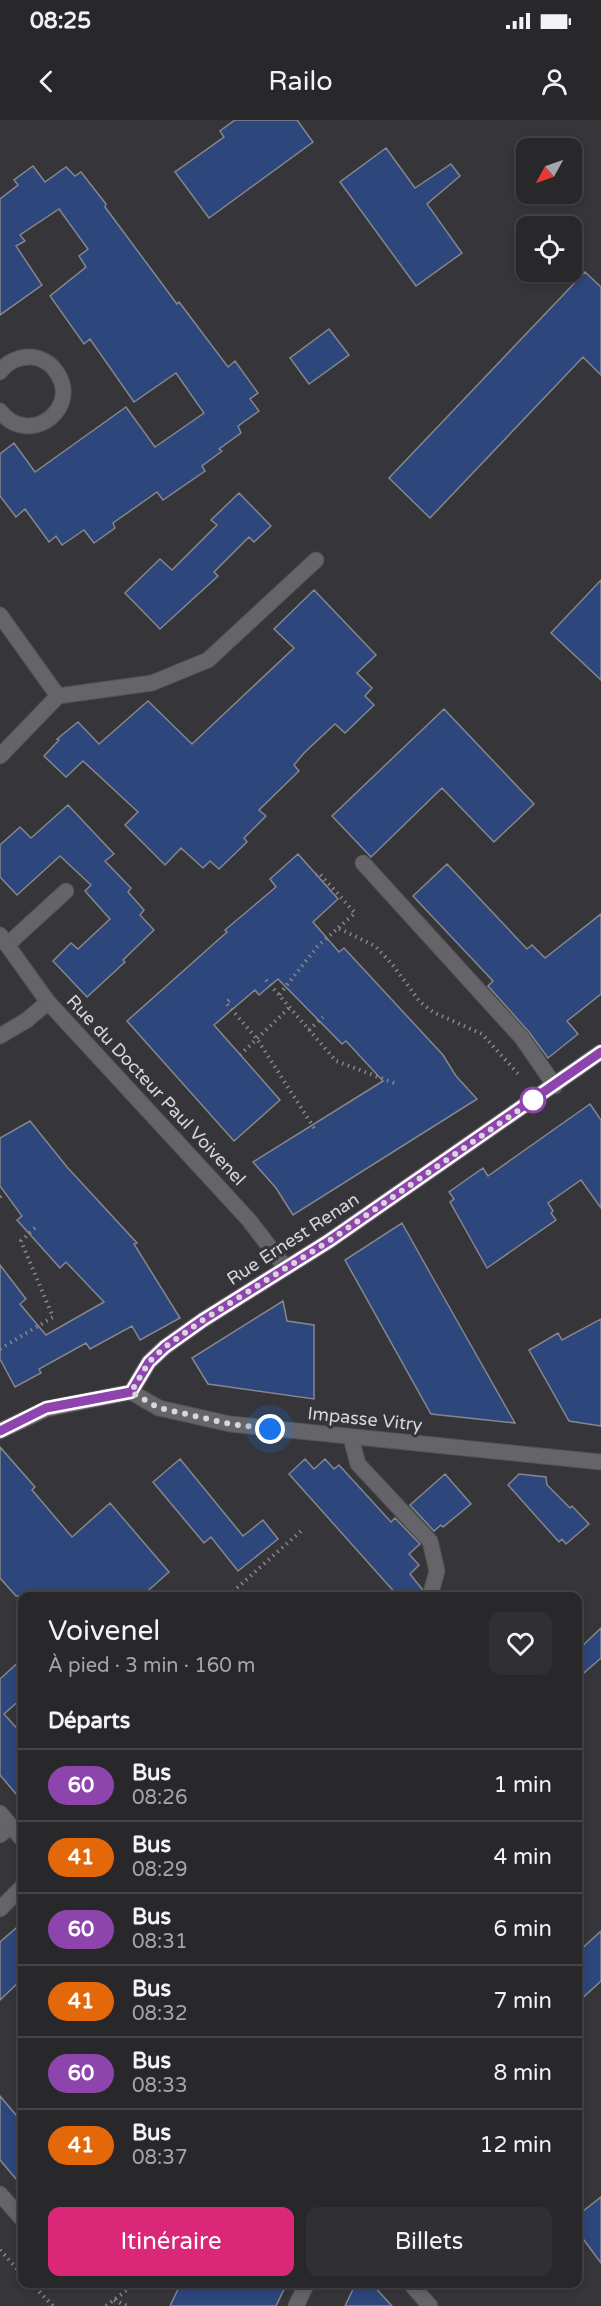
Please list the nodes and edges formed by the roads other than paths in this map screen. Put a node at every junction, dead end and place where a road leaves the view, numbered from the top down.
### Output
1 (0, 372) edge
2 (0, 411) edge
3 (316, 560) dead end
4 (0, 615) edge
5 (58, 696) junction
6 (0, 756) edge
7 (363, 863) dead end
8 (66, 891) dead end
9 (3, 940) edge
10 (48, 1002) junction
11 (0, 1036) edge
12 (601, 1052) edge
13 (555, 1086) junction
14 (286, 1268) junction
15 (131, 1392) junction
16 (0, 1431) edge
17 (351, 1438) junction
18 (601, 1462) edge
19 (431, 1592) edge
20 (0, 1813) edge
21 (6, 1831) edge
22 (18, 1891) edge
23 (0, 1910) edge
24 (0, 2194) edge
25 (18, 2214) edge
26 (305, 2288) edge
27 (414, 2288) edge
28 (296, 2306) edge
29 (430, 2306) edge

1 - 2 street
3 - 5 street
4 - 5 street
5 - 6 street
7 - 13 street
8 - 9 street
9 - 10 street, Rue du Docteur Paul Voivenel
10 - 11 street
10 - 14 street, Rue du Docteur Paul Voivenel
12 - 13 street, Rue Ernest Renan
13 - 14 street, Rue Ernest Renan
14 - 15 street, Rue Ernest Renan
15 - 16 street
15 - 17 street, Impasse Vitry
17 - 18 street, Impasse Vitry
17 - 19 street
20 - 21 street
22 - 23 street
24 - 25 street
26 - 28 street
27 - 29 street

